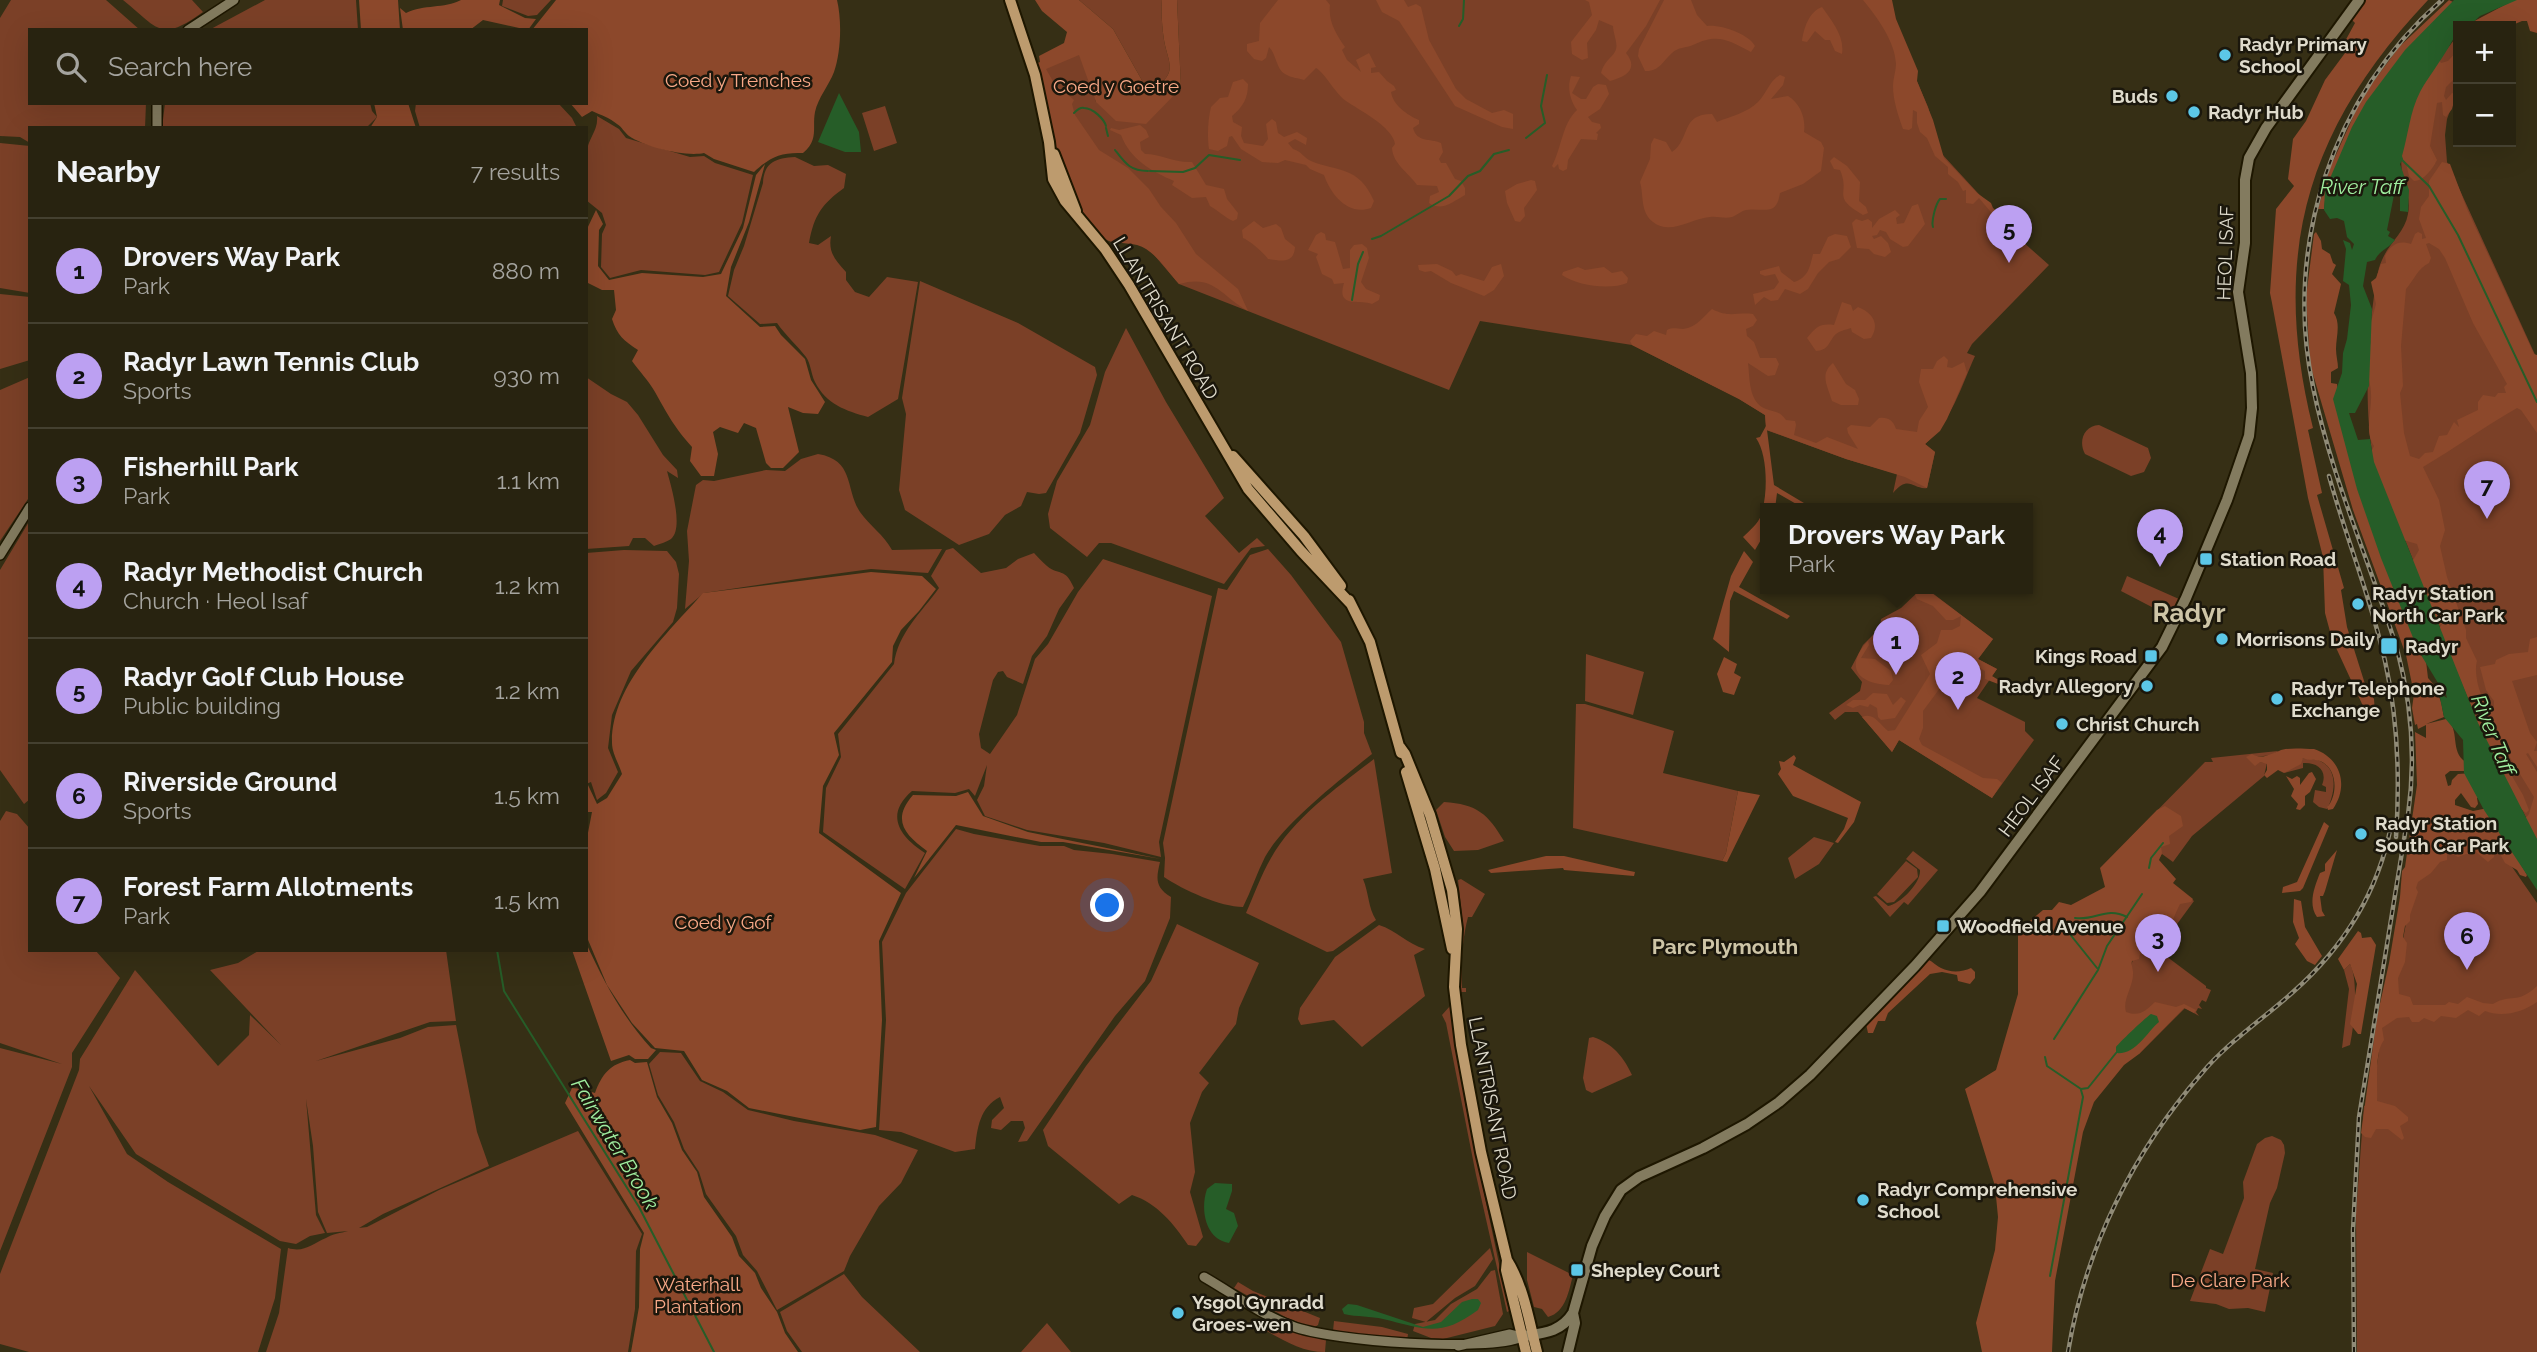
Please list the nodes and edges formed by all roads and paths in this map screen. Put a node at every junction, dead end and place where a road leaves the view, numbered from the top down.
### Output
1 (234, 0) edge
2 (1010, 0) edge
3 (2360, 0) edge
4 (191, 28) edge
5 (158, 105) edge
6 (157, 126) edge
7 (28, 510) edge
8 (0, 555) edge
9 (1204, 1276) dead end
10 (1573, 1313) junction
11 (1527, 1336) junction
12 (1525, 1352) edge
13 (1537, 1352) edge
14 (1568, 1352) edge

1 - 4 street
2 - 11 main road, LLANTRISANT ROAD
3 - 10 main road, HEOL ISAF
5 - 6 street
7 - 8 street
9 - 11 street
10 - 11 main road
10 - 14 main road, HEOL ISAF
11 - 12 main road, LLANTRISANT ROAD
11 - 13 main road, LLANTRISANT ROAD

